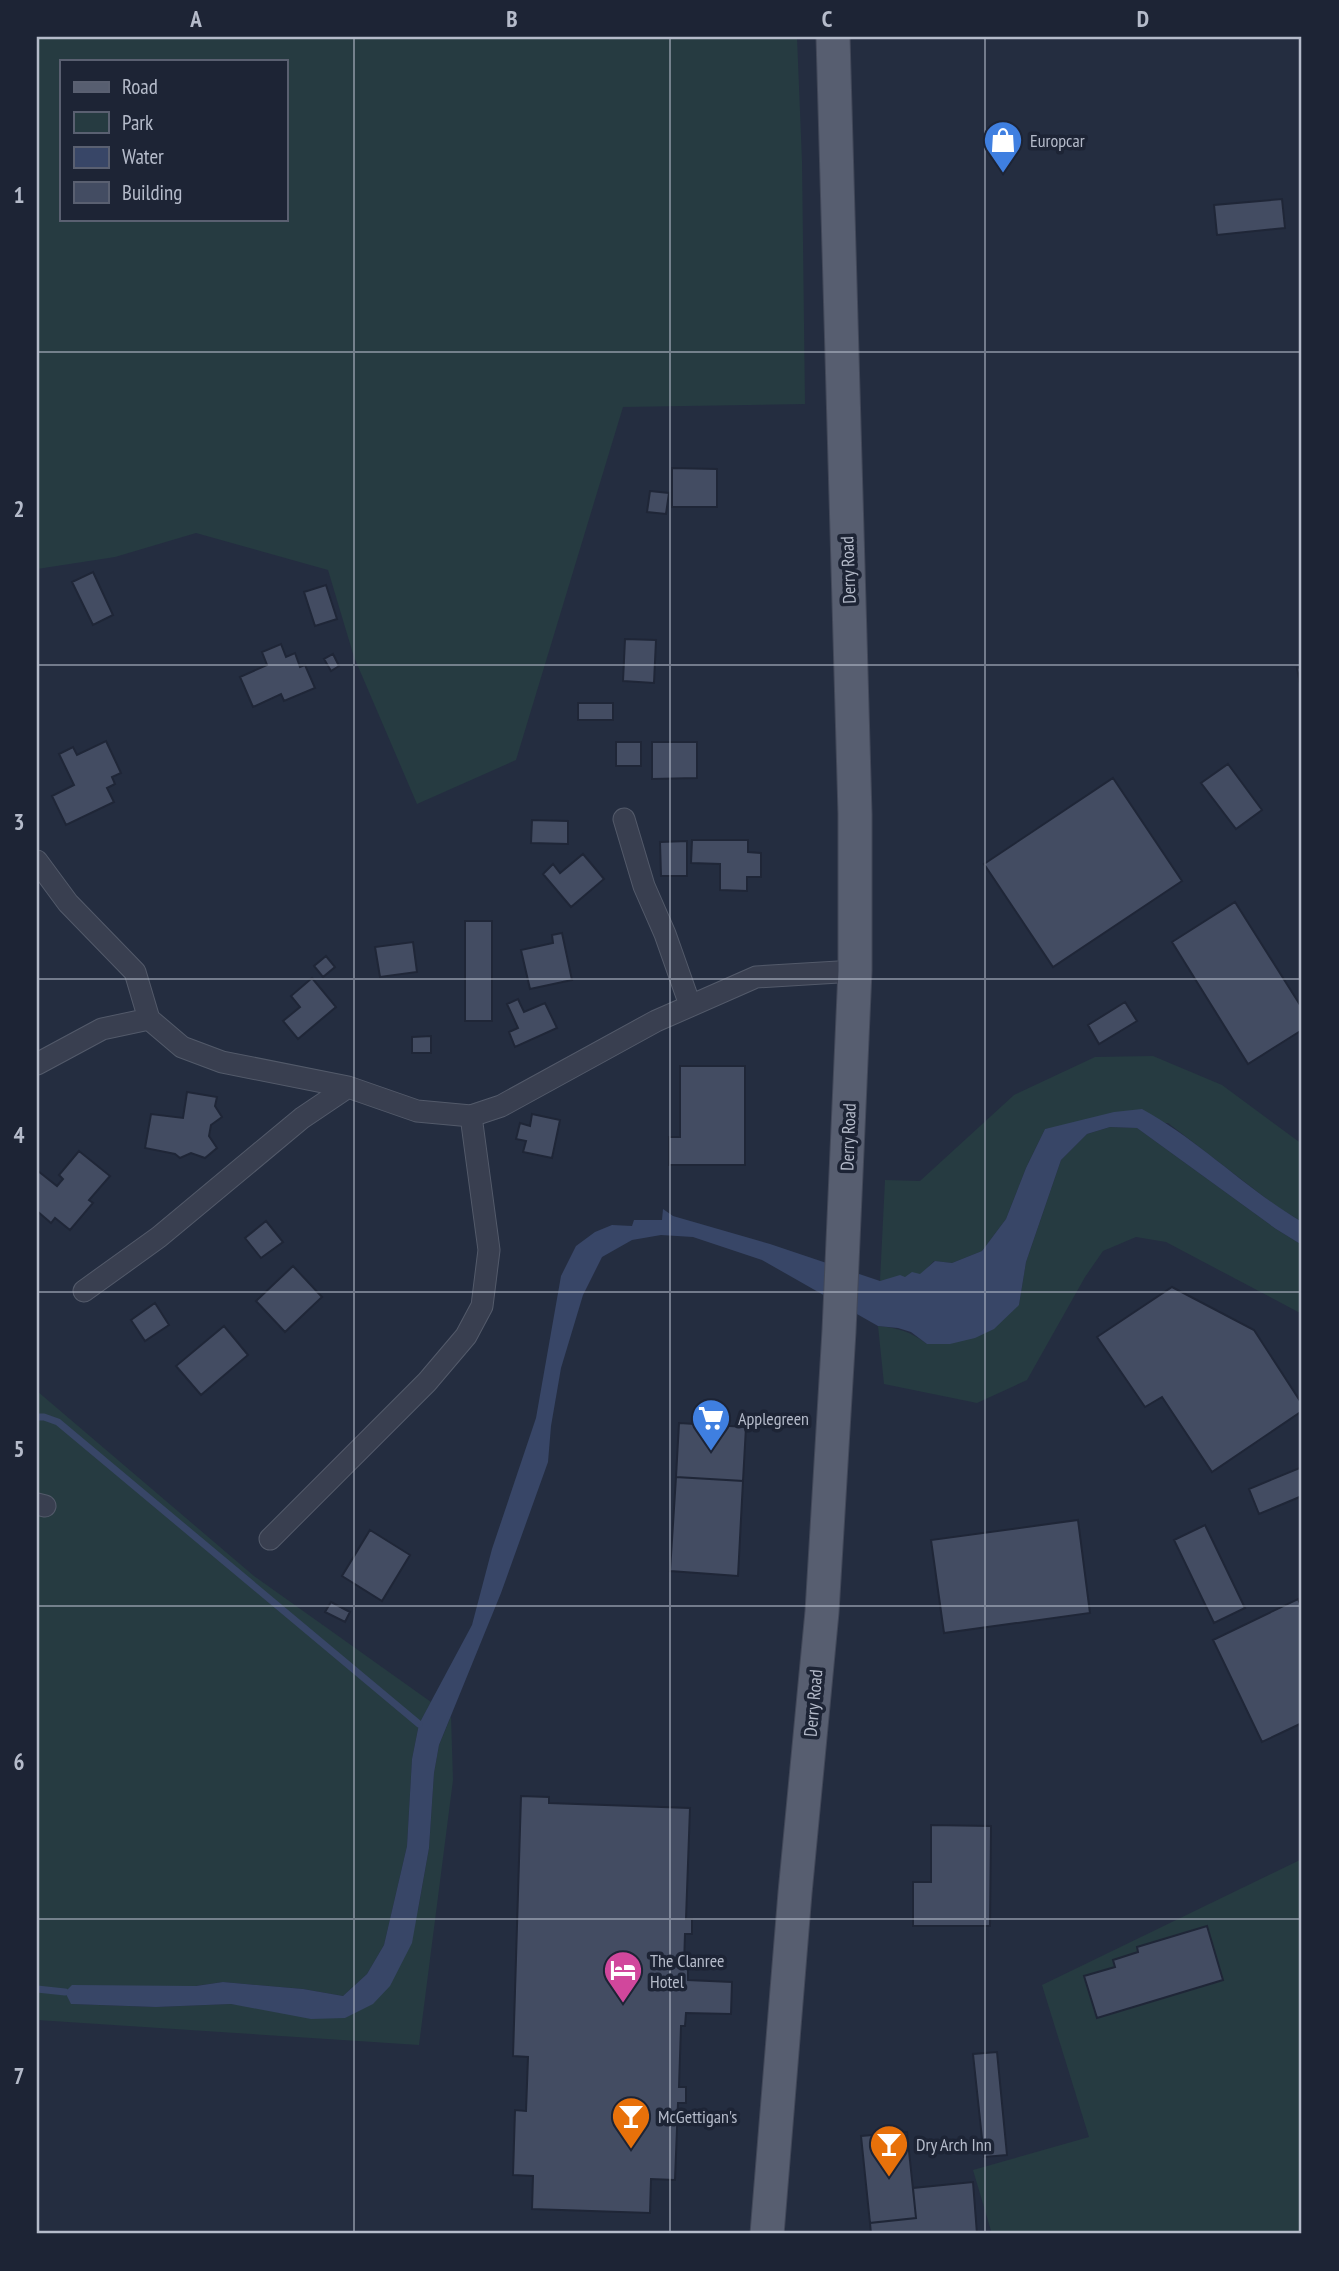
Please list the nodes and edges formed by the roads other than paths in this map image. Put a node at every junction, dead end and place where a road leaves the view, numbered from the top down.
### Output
1 (833, 37) edge
2 (624, 818) dead end
3 (37, 861) edge
4 (855, 971) junction
5 (690, 1005) junction
6 (149, 1019) junction
7 (37, 1064) edge
8 (348, 1087) junction
9 (471, 1116) junction
10 (85, 1291) dead end
11 (270, 1539) dead end
12 (767, 2234) edge

1 - 4 main road, Derry Road
2 - 5 street
3 - 6 street
4 - 5 street
4 - 12 main road, Derry Road
5 - 9 street
6 - 7 street
6 - 8 street
8 - 9 street
8 - 10 street
9 - 11 street

